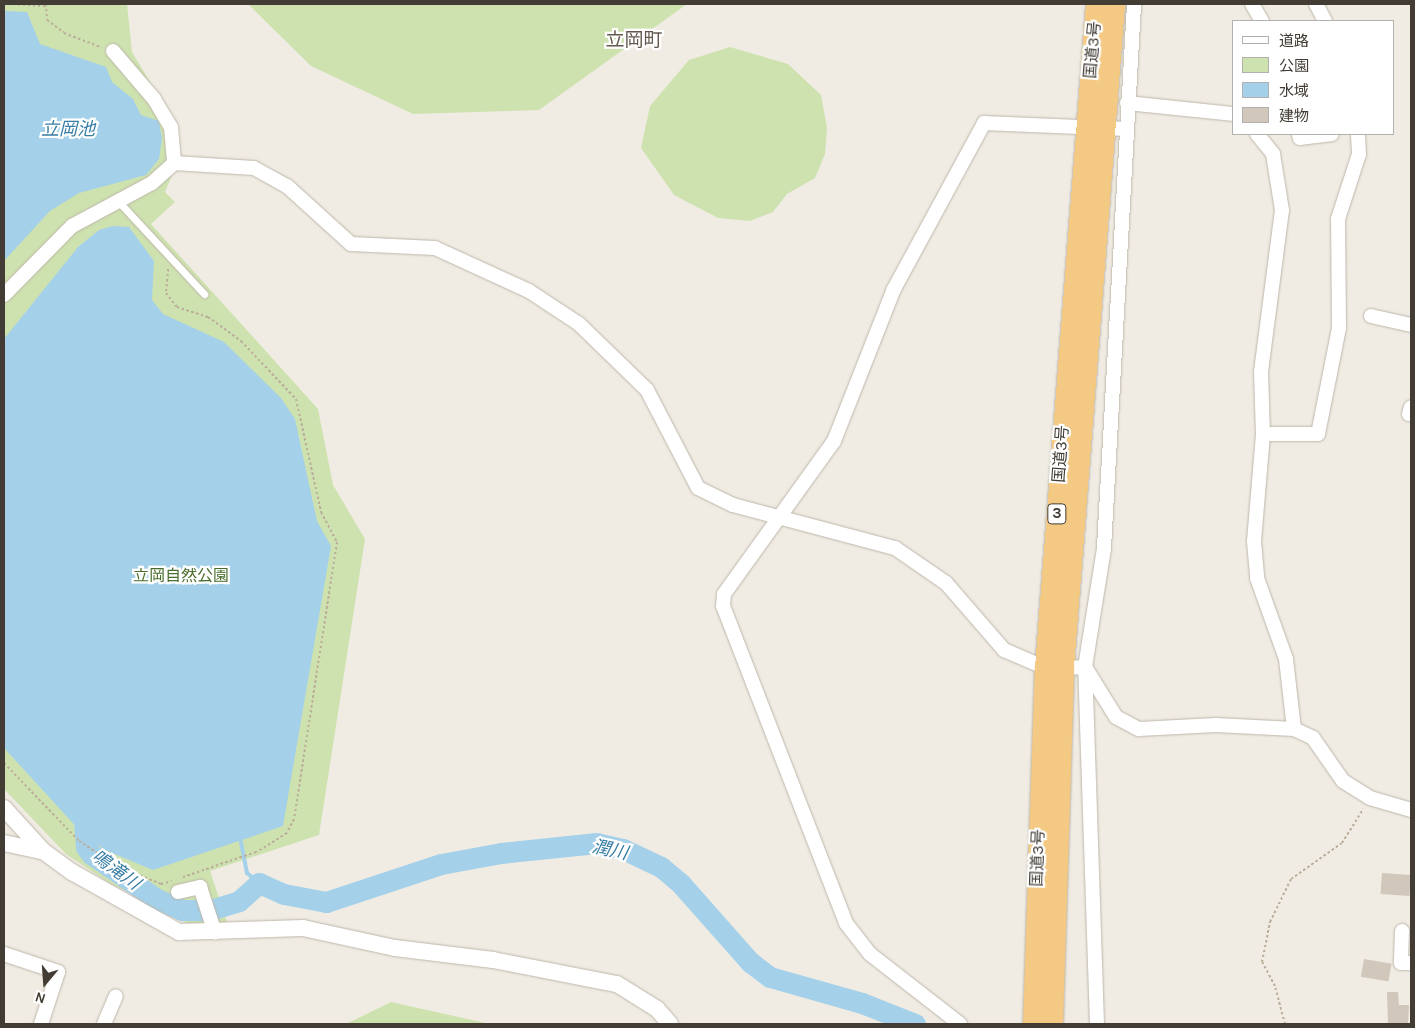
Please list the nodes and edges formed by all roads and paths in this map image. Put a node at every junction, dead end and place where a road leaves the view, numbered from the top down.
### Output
1 (13, 4) edge
2 (1097, 4) edge
3 (1114, 4) edge
4 (1134, 4) edge
5 (1252, 4) edge
6 (1316, 4) edge
7 (46, 5) edge
8 (1261, 20) edge
9 (1325, 20) edge
10 (113, 51) joint
11 (1127, 103) junction
12 (1232, 114) edge
13 (1105, 130) junction
14 (1258, 135) edge
15 (1299, 135) edge
16 (1324, 135) edge
17 (1358, 135) edge
18 (174, 163) junction
19 (118, 201) junction
20 (171, 258) junction
21 (204, 294) dead end
22 (4, 295) edge
23 (1371, 316) dead end
24 (1411, 325) edge
25 (1263, 434) junction
26 (778, 516) junction
27 (1054, 667) junction
28 (1085, 667) junction
29 (1294, 729) junction
30 (4, 763) edge
31 (1370, 798) junction
32 (4, 808) edge
33 (1411, 810) edge
34 (4, 843) edge
35 (43, 851) junction
36 (178, 892) dead end
37 (1402, 931) dead end
38 (215, 933) junction
39 (4, 954) edge
40 (1411, 963) edge
41 (116, 996) dead end
42 (41, 1024) edge
43 (104, 1024) edge
44 (670, 1024) edge
45 (960, 1024) edge
46 (1034, 1024) edge
47 (1052, 1024) edge
48 (1097, 1024) edge
49 (1285, 1024) edge

1 - 7 path
2 - 13 highway, 国道3号 / 3
3 - 13 highway, 国道3号 / 3
4 - 11 street
5 - 8 street
6 - 9 street
7 - 10 path
10 - 18 street
11 - 12 street
11 - 13 street
13 - 26 street
13 - 27 highway, 国道3号 / 3
13 - 28 street
14 - 25 street
15 - 16 street
17 - 25 street
18 - 19 street
18 - 26 street
19 - 20 lane
19 - 22 street
20 - 21 lane
20 - 30 path
23 - 24 street
25 - 29 street
26 - 27 street
26 - 45 street
27 - 28 street
27 - 46 highway, 国道3号 / 3
27 - 47 highway, 国道3号 / 3
28 - 29 street
28 - 48 street
29 - 31 street
31 - 33 street
31 - 49 path
32 - 35 street
34 - 35 street
35 - 38 street
36 - 38 street
37 - 40 street
38 - 44 street
39 - 42 street
41 - 43 street

